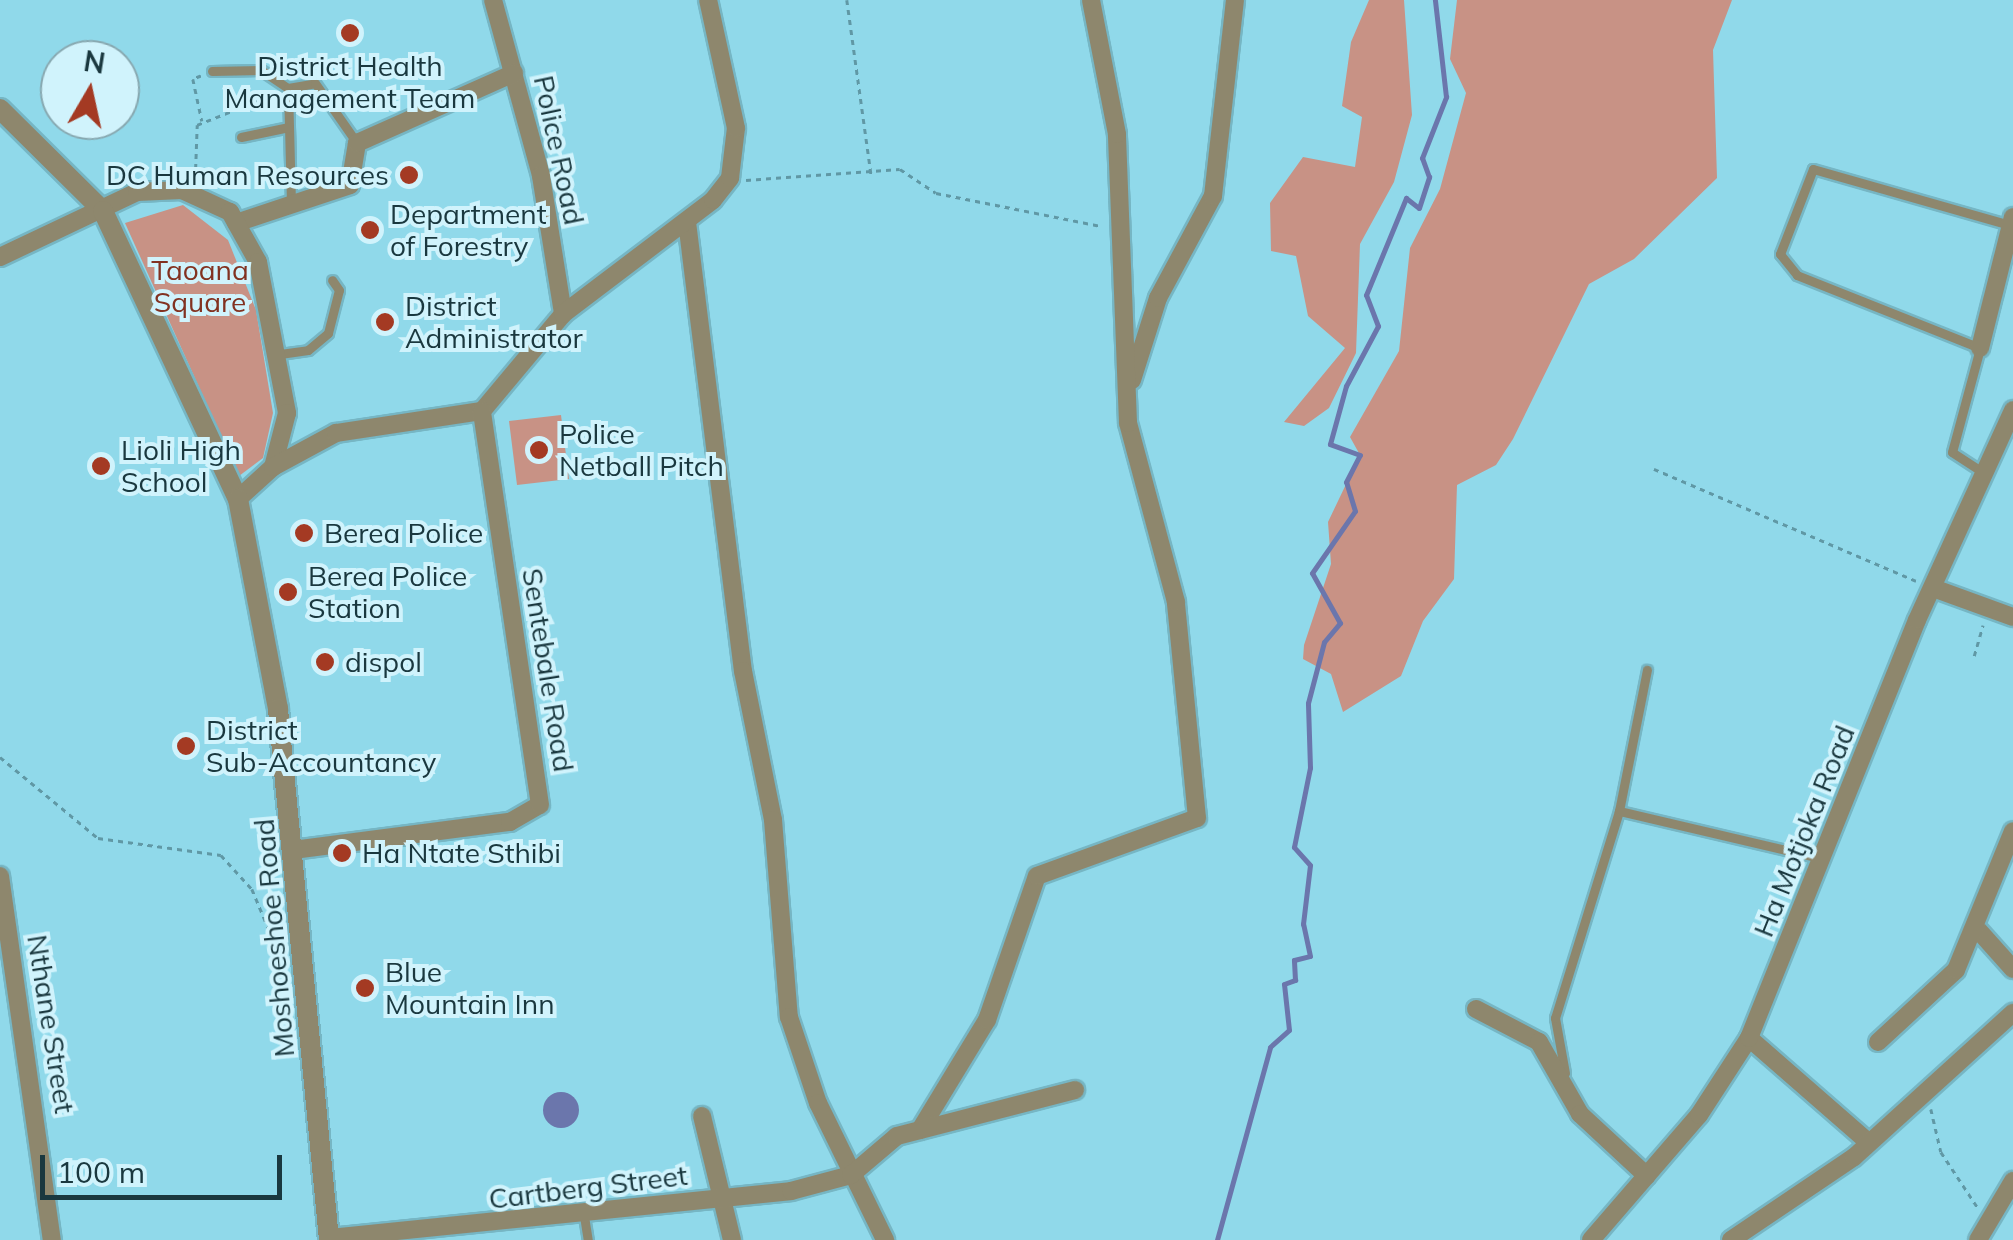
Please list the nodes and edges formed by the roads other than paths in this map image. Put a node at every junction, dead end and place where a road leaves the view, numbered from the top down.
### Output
1 (493, 0) edge
2 (708, 0) edge
3 (1090, 0) edge
4 (1235, 0) edge
5 (212, 71) road end
6 (514, 73) junction
7 (288, 88) junction
8 (0, 108) edge
9 (289, 127) junction
10 (241, 137) dead end
11 (357, 142) junction
12 (291, 199) junction
13 (103, 210) junction
14 (2012, 221) edge
15 (687, 222) junction
16 (236, 223) junction
17 (0, 256) edge
18 (332, 280) dead end
19 (563, 314) junction
20 (1980, 348) junction
21 (280, 354) junction
22 (1127, 395) junction
23 (2013, 410) edge
24 (482, 411) junction
25 (273, 467) junction
26 (1989, 476) junction
27 (238, 500) junction
28 (1936, 589) junction
29 (2010, 615) edge
30 (1647, 670) dead end
31 (1618, 811) junction
32 (2013, 831) edge
33 (293, 850) junction
34 (1822, 859) junction
35 (0, 876) edge
36 (1978, 931) junction
37 (2013, 969) edge
38 (1476, 1009) dead end
39 (2013, 1013) edge
40 (1749, 1038) junction
41 (1878, 1042) dead end
42 (1566, 1076) junction
43 (1075, 1090) dead end
44 (702, 1116) dead end
45 (920, 1130) junction
46 (1868, 1140) junction
47 (851, 1176) junction
48 (1647, 1176) junction
49 (2013, 1181) edge
50 (720, 1199) junction
51 (584, 1216) junction
52 (1983, 1232) edge
53 (329, 1239) edge
54 (52, 1240) edge
55 (588, 1240) edge
56 (732, 1240) edge
57 (885, 1240) edge
58 (1590, 1240) edge
59 (1732, 1240) edge

1 - 6 street, Police Road
2 - 15 street
3 - 22 street
4 - 22 street
5 - 7 lane
6 - 11 street
6 - 19 street, Police Road
7 - 9 lane
7 - 11 lane
8 - 13 street, Moshoeshoe Road
9 - 10 lane
9 - 12 lane
11 - 12 street
12 - 16 street
13 - 16 street
13 - 17 street
13 - 27 street, Moshoeshoe Road
14 - 20 street
14 - 20 lane
15 - 19 street
15 - 47 street
16 - 21 street
18 - 21 lane
19 - 24 street
20 - 26 lane
21 - 25 street
22 - 45 street
23 - 26 street, Ha Motjoka Road
24 - 25 street
24 - 33 street, Sentebale Road
25 - 27 street
26 - 28 street, Ha Motjoka Road
27 - 33 street, Moshoeshoe Road
28 - 29 street
28 - 34 street, Ha Motjoka Road
30 - 31 lane
31 - 34 lane
31 - 42 lane
32 - 36 street
33 - 53 street, Moshoeshoe Road
34 - 40 street, Ha Motjoka Road
35 - 54 street, Nthane Street
36 - 37 street
36 - 41 street
38 - 42 street
39 - 46 street
40 - 46 street
40 - 48 street, Ha Motjoka Road
42 - 48 street
43 - 45 street
44 - 50 street
45 - 47 street
46 - 59 street
47 - 50 street, Cartberg Street
47 - 57 street
48 - 58 street, Ha Motjoka Road
49 - 52 street
50 - 51 street, Cartberg Street
50 - 56 street
51 - 53 street, Cartberg Street
51 - 55 lane

